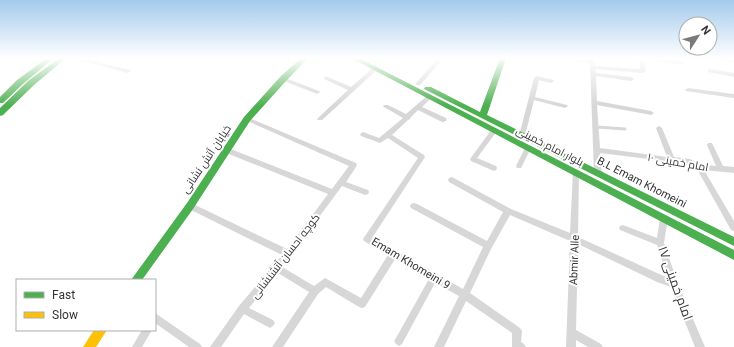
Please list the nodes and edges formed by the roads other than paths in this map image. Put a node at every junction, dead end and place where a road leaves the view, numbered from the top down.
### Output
1 (30, 74) edge
2 (42, 74) edge
3 (288, 74) edge
4 (369, 74) edge
5 (387, 74) edge
6 (397, 74) edge
7 (427, 74) edge
8 (497, 74) edge
9 (594, 74) edge
10 (595, 74) edge
11 (326, 78) dead end
12 (283, 79) junction
13 (631, 79) dead end
14 (551, 81) dead end
15 (418, 84) junction
16 (352, 90) junction
17 (688, 90) dead end
18 (317, 92) dead end
19 (734, 96) edge
20 (429, 97) junction
21 (533, 98) junction
22 (1, 99) edge
23 (595, 104) junction
24 (386, 106) dead end
25 (565, 106) dead end
26 (419, 108) junction
27 (0, 113) edge
28 (651, 113) dead end
29 (483, 116) junction
30 (408, 118) junction
31 (247, 119) junction
32 (320, 119) dead end
33 (444, 120) dead end
34 (597, 127) junction
35 (659, 128) dead end
36 (625, 130) dead end
37 (494, 131) junction
38 (364, 134) dead end
39 (388, 135) junction
40 (522, 136) junction
41 (710, 145) dead end
42 (528, 148) junction
43 (226, 150) junction
44 (598, 150) junction
45 (672, 160) junction
46 (519, 166) dead end
47 (699, 167) junction
48 (494, 168) dead end
49 (721, 169) junction
50 (734, 170) edge
51 (576, 172) junction
52 (598, 174) junction
53 (452, 180) dead end
54 (341, 182) junction
55 (365, 192) dead end
56 (333, 193) junction
57 (190, 206) junction
58 (414, 206) dead end
59 (508, 211) junction
60 (664, 218) junction
61 (623, 228) dead end
62 (734, 228) edge
63 (575, 239) junction
64 (734, 242) edge
65 (660, 243) junction
66 (488, 246) junction
67 (288, 254) junction
68 (394, 254) junction
69 (734, 255) edge
70 (277, 268) junction
71 (434, 278) junction
72 (137, 279) edge
73 (674, 284) junction
74 (315, 291) junction
75 (465, 295) junction
76 (242, 309) junction
77 (156, 319) edge
78 (270, 323) dead end
79 (100, 331) edge
80 (146, 331) edge
81 (572, 333) junction
82 (399, 341) dead end
83 (89, 347) edge
84 (137, 347) edge
85 (197, 347) edge
86 (215, 347) edge
87 (277, 347) edge
88 (440, 347) edge
89 (521, 347) edge
90 (571, 347) edge
91 (598, 347) edge
92 (700, 347) edge

1 - 22 main road
2 - 27 main road
3 - 12 main road, خیابان آتش نشانی
4 - 16 street
5 - 20 main road, بلوار امام خمینی
6 - 15 main road, B.L Emam Khomeini
7 - 15 street
8 - 29 main road
9 - 23 street
10 - 13 street
11 - 16 street
12 - 18 street
12 - 31 main road, خیابان آتش نشانی
14 - 21 street
15 - 29 main road, B.L Emam Khomeini
16 - 32 street
17 - 19 street
20 - 26 street
20 - 37 main road, بلوار امام خمینی
21 - 25 street
21 - 40 street
23 - 28 street
23 - 34 street
24 - 30 street
26 - 30 street
26 - 33 street
29 - 40 main road, B.L Emam Khomeini
30 - 39 street
31 - 43 main road, خیابان آتش نشانی
31 - 54 street, کوچه احسان آتشنشانی
34 - 36 lane
34 - 44 street
35 - 45 street
37 - 42 main road, بلوار امام خمینی
37 - 48 street
38 - 39 street
39 - 68 street, Emam Khomeini 9
40 - 52 main road, B.L Emam Khomeini
41 - 49 street
42 - 46 street
42 - 51 main road, بلوار امام خمینی
43 - 56 street
43 - 57 main road, خیابان آتش نشانی
44 - 45 street, امام خمینی ۱۰
44 - 52 street
45 - 47 street, امام خمینی ۱۰
47 - 49 street, امام خمینی ۱۰
47 - 62 street
49 - 50 street, امام خمینی ۱۰
51 - 60 main road, بلوار امام خمینی
51 - 63 street, Abmir Alle
52 - 64 main road, B.L Emam Khomeini
53 - 59 street
54 - 55 street
54 - 56 street, کوچه احسان آتشنشانی
56 - 67 street, کوچه احسان آتشنشانی
57 - 67 street
57 - 72 main road, خیابان آتش نشانی
58 - 66 street
59 - 63 street
59 - 66 street
60 - 65 street, امام خمینی ۱۷
60 - 69 main road, بلوار امام خمینی
61 - 65 street
63 - 73 street
63 - 81 street, Abmir Alle
65 - 73 street, امام خمینی ۱۷
66 - 75 street
67 - 70 street, کوچه احسان آتشنشانی
68 - 71 street, Emam Khomeini 9
68 - 74 street
70 - 74 street
70 - 76 street, کوچه احسان آتشنشانی
71 - 75 street, Emam Khomeini 9
71 - 82 street
73 - 92 street, امام خمینی ۱۷
74 - 87 street
75 - 88 street
75 - 89 street, Emam Khomeini 9
76 - 78 street
76 - 86 street, کوچه احسان آتشنشانی
77 - 85 street
79 - 83 main road
80 - 84 street
81 - 90 street, Abmir Alle
81 - 91 street

